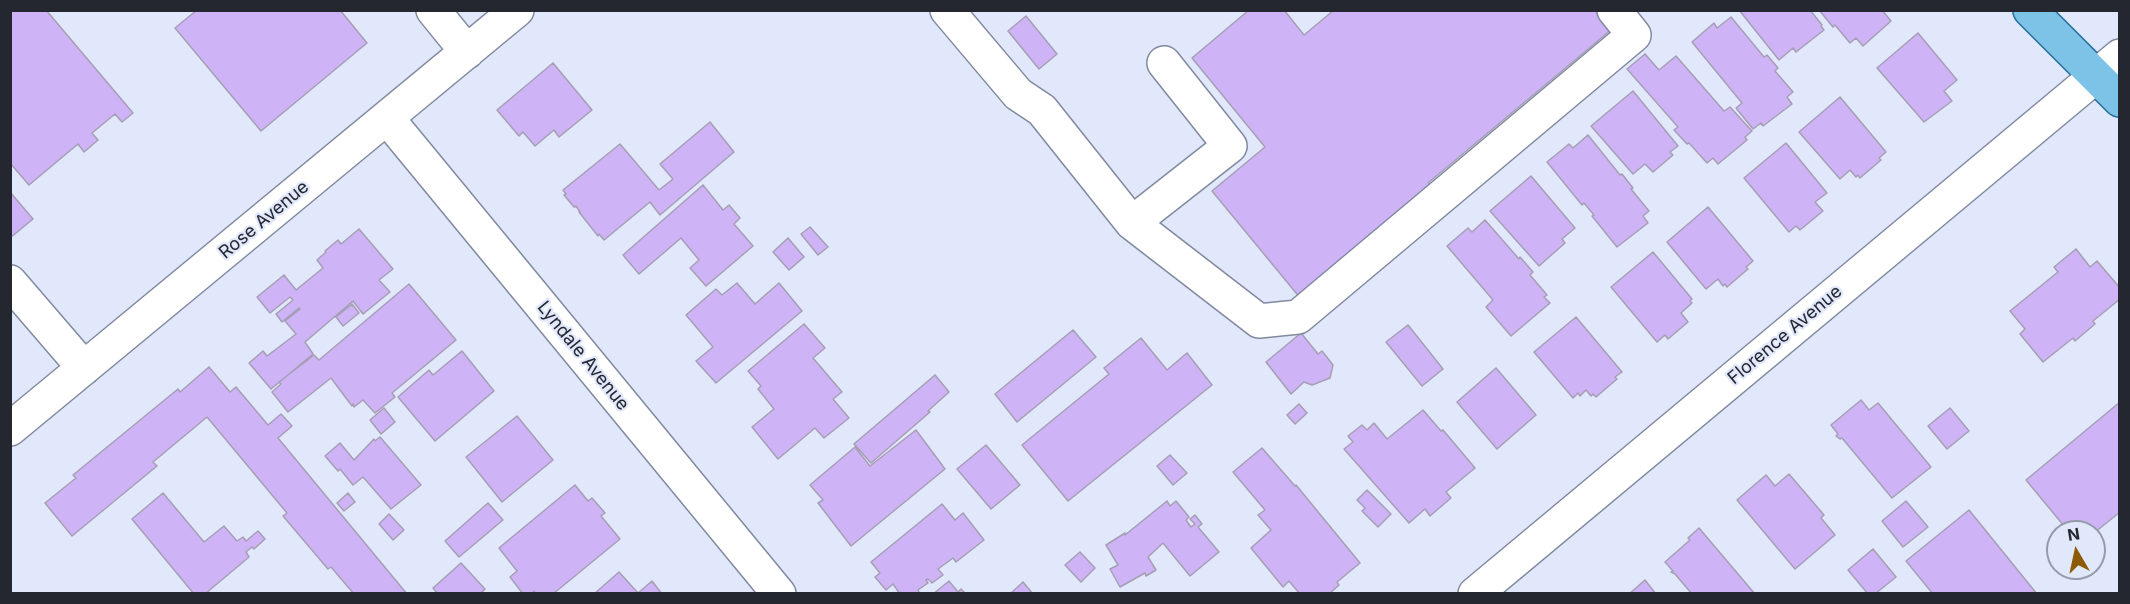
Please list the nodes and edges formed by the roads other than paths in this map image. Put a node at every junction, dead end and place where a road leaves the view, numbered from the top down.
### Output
1 (433, 10) edge
2 (517, 10) edge
3 (947, 10) edge
4 (1614, 10) edge
5 (2030, 10) edge
6 (467, 52) junction
7 (1164, 63) dead end
8 (2107, 66) edge
9 (2120, 100) edge
10 (387, 118) junction
11 (1132, 223) junction
12 (10, 282) edge
13 (84, 368) junction
14 (10, 429) edge
15 (779, 594) edge
16 (1475, 594) edge

1 - 6 street
2 - 6 street, Rose Avenue
3 - 11 street
4 - 11 street
5 - 8 main road
6 - 10 street, Rose Avenue
7 - 11 street
8 - 9 main road
8 - 16 street, Florence Avenue
10 - 13 street, Rose Avenue
10 - 15 street, Lyndale Avenue
12 - 13 street
13 - 14 street, Rose Avenue

